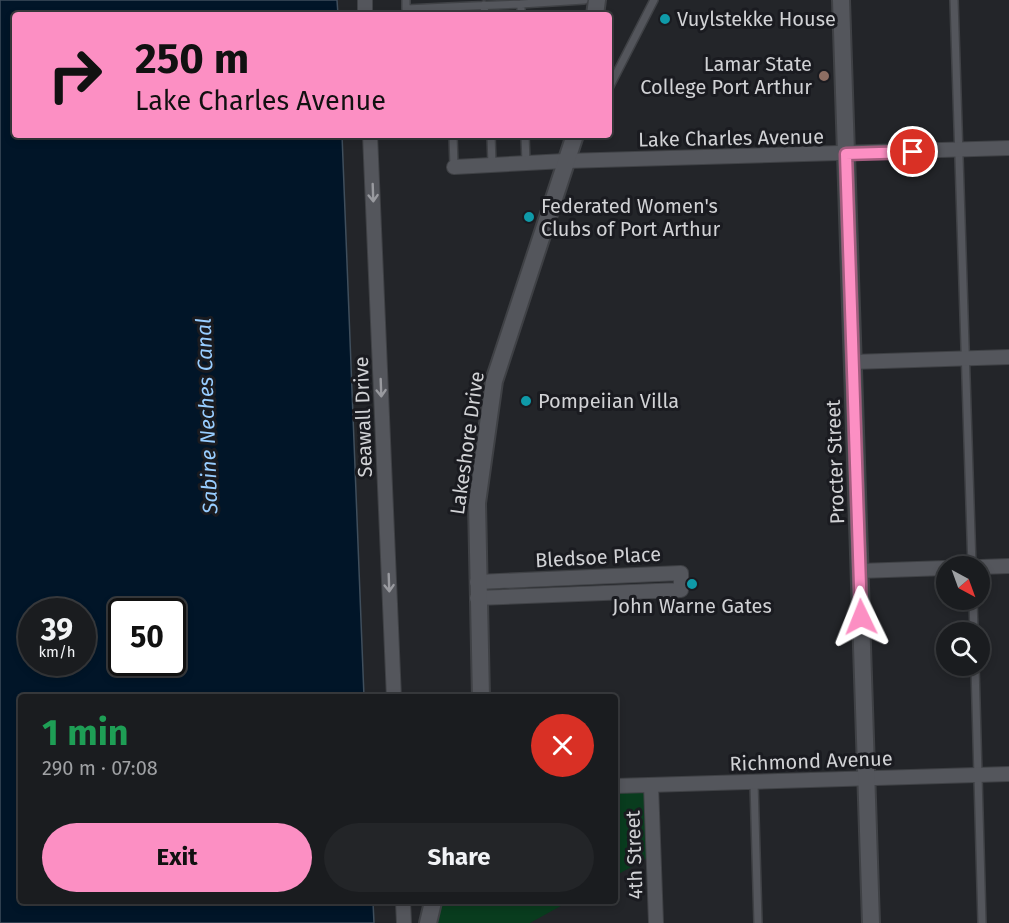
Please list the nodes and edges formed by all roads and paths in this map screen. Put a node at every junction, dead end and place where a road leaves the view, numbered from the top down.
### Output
1 (406, 0) edge
2 (584, 0) edge
3 (654, 0) edge
4 (841, 0) edge
5 (954, 0) edge
6 (539, 1) edge
7 (566, 1) edge
8 (520, 4) junction
9 (484, 5) junction
10 (448, 11) edge
11 (484, 12) edge
12 (521, 12) edge
13 (612, 82) edge
14 (370, 138) edge
15 (453, 138) edge
16 (490, 138) edge
17 (525, 138) edge
18 (574, 138) edge
19 (1009, 148) edge
20 (958, 150) junction
21 (846, 154) junction
22 (565, 161) junction
23 (526, 163) junction
24 (492, 165) junction
25 (454, 167) joint
26 (1009, 357) edge
27 (965, 359) junction
28 (852, 362) junction
29 (972, 556) edge
30 (1009, 566) edge
31 (990, 567) edge
32 (936, 568) edge
33 (859, 571) junction
34 (477, 590) junction
35 (975, 676) edge
36 (394, 694) edge
37 (481, 694) edge
38 (1009, 774) edge
39 (979, 775) junction
40 (866, 779) junction
41 (754, 783) junction
42 (651, 785) junction
43 (618, 786) edge
44 (403, 904) edge
45 (433, 904) edge
46 (404, 923) edge
47 (428, 923) edge
48 (656, 923) edge
49 (758, 923) edge
50 (871, 923) edge
51 (982, 923) edge

1 - 10 lane
2 - 7 lane
3 - 13 lane
4 - 21 main road, Procter Street
5 - 20 lane
6 - 7 lane
6 - 8 lane
8 - 9 lane
8 - 12 lane
9 - 10 lane
9 - 11 lane
14 -> 36 street, Seawall Drive
15 - 25 lane
16 - 24 lane
17 - 23 lane
18 - 22 main road, Lakeshore Drive
19 - 20 street, Lake Charles Avenue
20 - 21 street, Lake Charles Avenue
20 - 27 lane
21 - 22 street, Lake Charles Avenue
21 - 28 main road, Procter Street
22 - 23 street, Lake Charles Avenue
22 - 34 main road, Lakeshore Drive
23 - 24 street, Lake Charles Avenue
24 - 25 street, Lake Charles Avenue
26 - 27 street
27 - 28 street
27 - 29 lane
28 - 33 main road, Procter Street
30 - 31 street
32 - 33 street
33 - 40 main road, Procter Street
34 - 34 street, Bledsoe Place
34 - 37 main road, Lakeshore Drive
35 - 39 lane
38 - 39 street, Richmond Avenue
39 - 40 street, Richmond Avenue
39 - 51 lane
40 - 41 street, Richmond Avenue
40 - 50 main road, Procter Street
41 - 42 street, Richmond Avenue
41 - 49 lane
42 - 43 street, Richmond Avenue
42 - 48 street, 4th Street
44 - 46 street
45 - 47 main road

